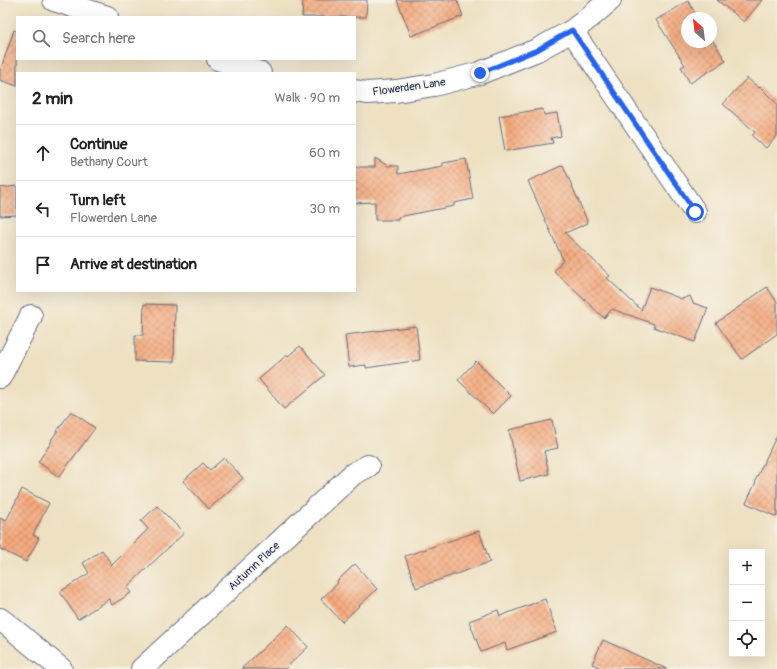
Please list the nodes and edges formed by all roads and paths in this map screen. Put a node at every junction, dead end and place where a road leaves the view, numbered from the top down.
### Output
1 (54, 0) edge
2 (610, 0) edge
3 (104, 16) edge
4 (572, 30) junction
5 (221, 60) edge
6 (257, 72) edge
7 (356, 91) edge
8 (695, 212) dead end
9 (31, 316) dead end
10 (0, 377) edge
11 (368, 466) dead end
12 (0, 619) edge
13 (61, 669) edge
14 (142, 669) edge

1 - 3 street
2 - 4 street, Flowerden Lane
4 - 7 street, Flowerden Lane
4 - 8 street
5 - 6 street
9 - 10 street
11 - 14 street, Autumn Place
12 - 13 street

